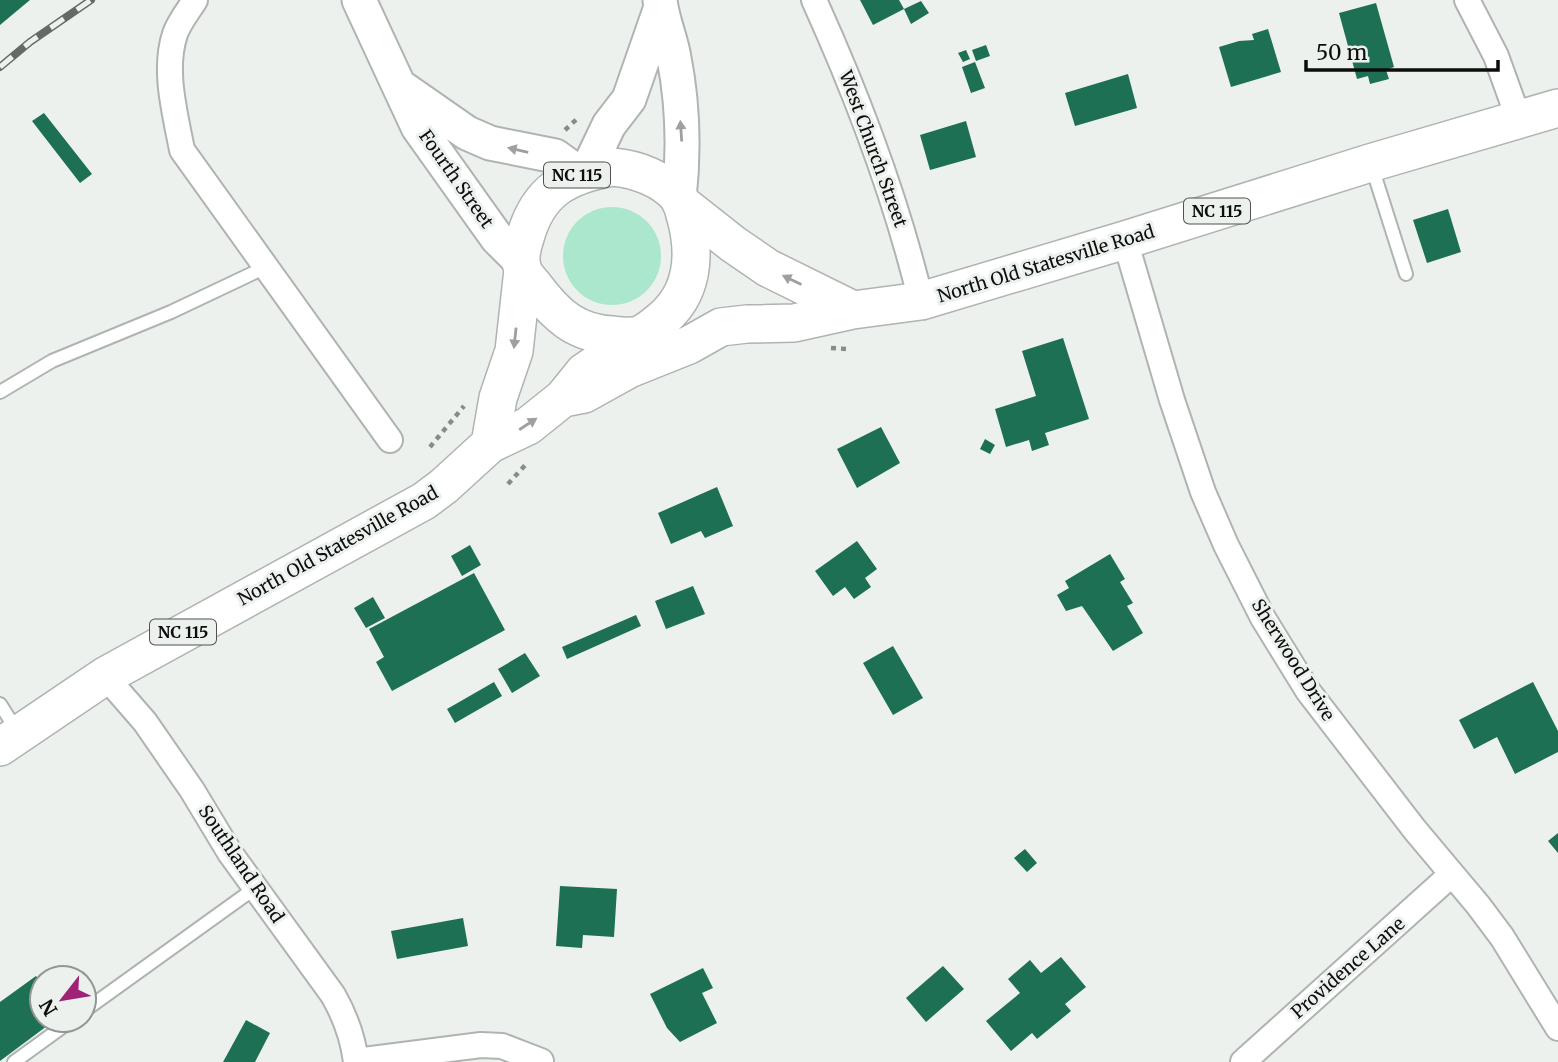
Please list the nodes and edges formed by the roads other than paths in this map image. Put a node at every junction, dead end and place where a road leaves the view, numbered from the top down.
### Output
1 (195, 0) edge
2 (359, 0) edge
3 (814, 0) edge
4 (1467, 0) edge
5 (661, 4) edge
6 (401, 87) junction
7 (1558, 108) edge
8 (1519, 120) junction
9 (1370, 163) junction
10 (584, 173) junction
11 (680, 201) junction
12 (1125, 240) junction
13 (266, 267) junction
14 (523, 267) junction
15 (1406, 274) dead end
16 (921, 301) junction
17 (853, 310) junction
18 (721, 327) junction
19 (646, 331) junction
20 (0, 392) edge
21 (563, 398) junction
22 (390, 440) dead end
23 (490, 444) junction
24 (105, 676) junction
25 (6, 728) edge
26 (1452, 874) junction
27 (255, 888) junction
28 (98, 1002) edge
29 (1558, 1028) edge
30 (53, 1034) edge
31 (541, 1061) edge
32 (14, 1062) edge
33 (356, 1062) edge
34 (1243, 1062) edge

1 - 13 street
2 - 6 street, Fourth Street
3 - 16 street, West Church Street
4 - 8 street
5 - 10 street, NC 115
11 -> 5 street, NC 115
10 -> 6 street, Fourth Street
6 - 14 street, Fourth Street
7 - 8 main road, North Old Statesville Road / NC 115
8 - 9 main road, North Old Statesville Road / NC 115
9 - 12 main road, North Old Statesville Road / NC 115
9 - 15 lane
10 - 11 main road, NC 115
10 - 14 main road, NC 115
17 -> 11 main road
11 - 19 main road
12 - 16 main road, North Old Statesville Road / NC 115
12 - 26 street, Sherwood Drive
13 - 20 lane
13 - 22 street
14 - 19 main road
14 -> 23 main road, NC 115
16 - 17 main road, North Old Statesville Road / NC 115
17 - 18 main road, North Old Statesville Road
18 - 19 main road, North Old Statesville Road
18 - 21 main road, North Old Statesville Road / NC 115
19 - 21 main road, North Old Statesville Road
23 -> 21 main road, North Old Statesville Road / NC 115
23 - 24 main road, North Old Statesville Road / NC 115
24 - 25 main road, North Old Statesville Road / NC 115
24 - 27 street, Southland Road
26 - 29 street, Sherwood Drive
26 - 34 street, Providence Lane
27 - 28 lane
27 - 33 street, Southland Road
30 - 32 lane
31 - 33 street

